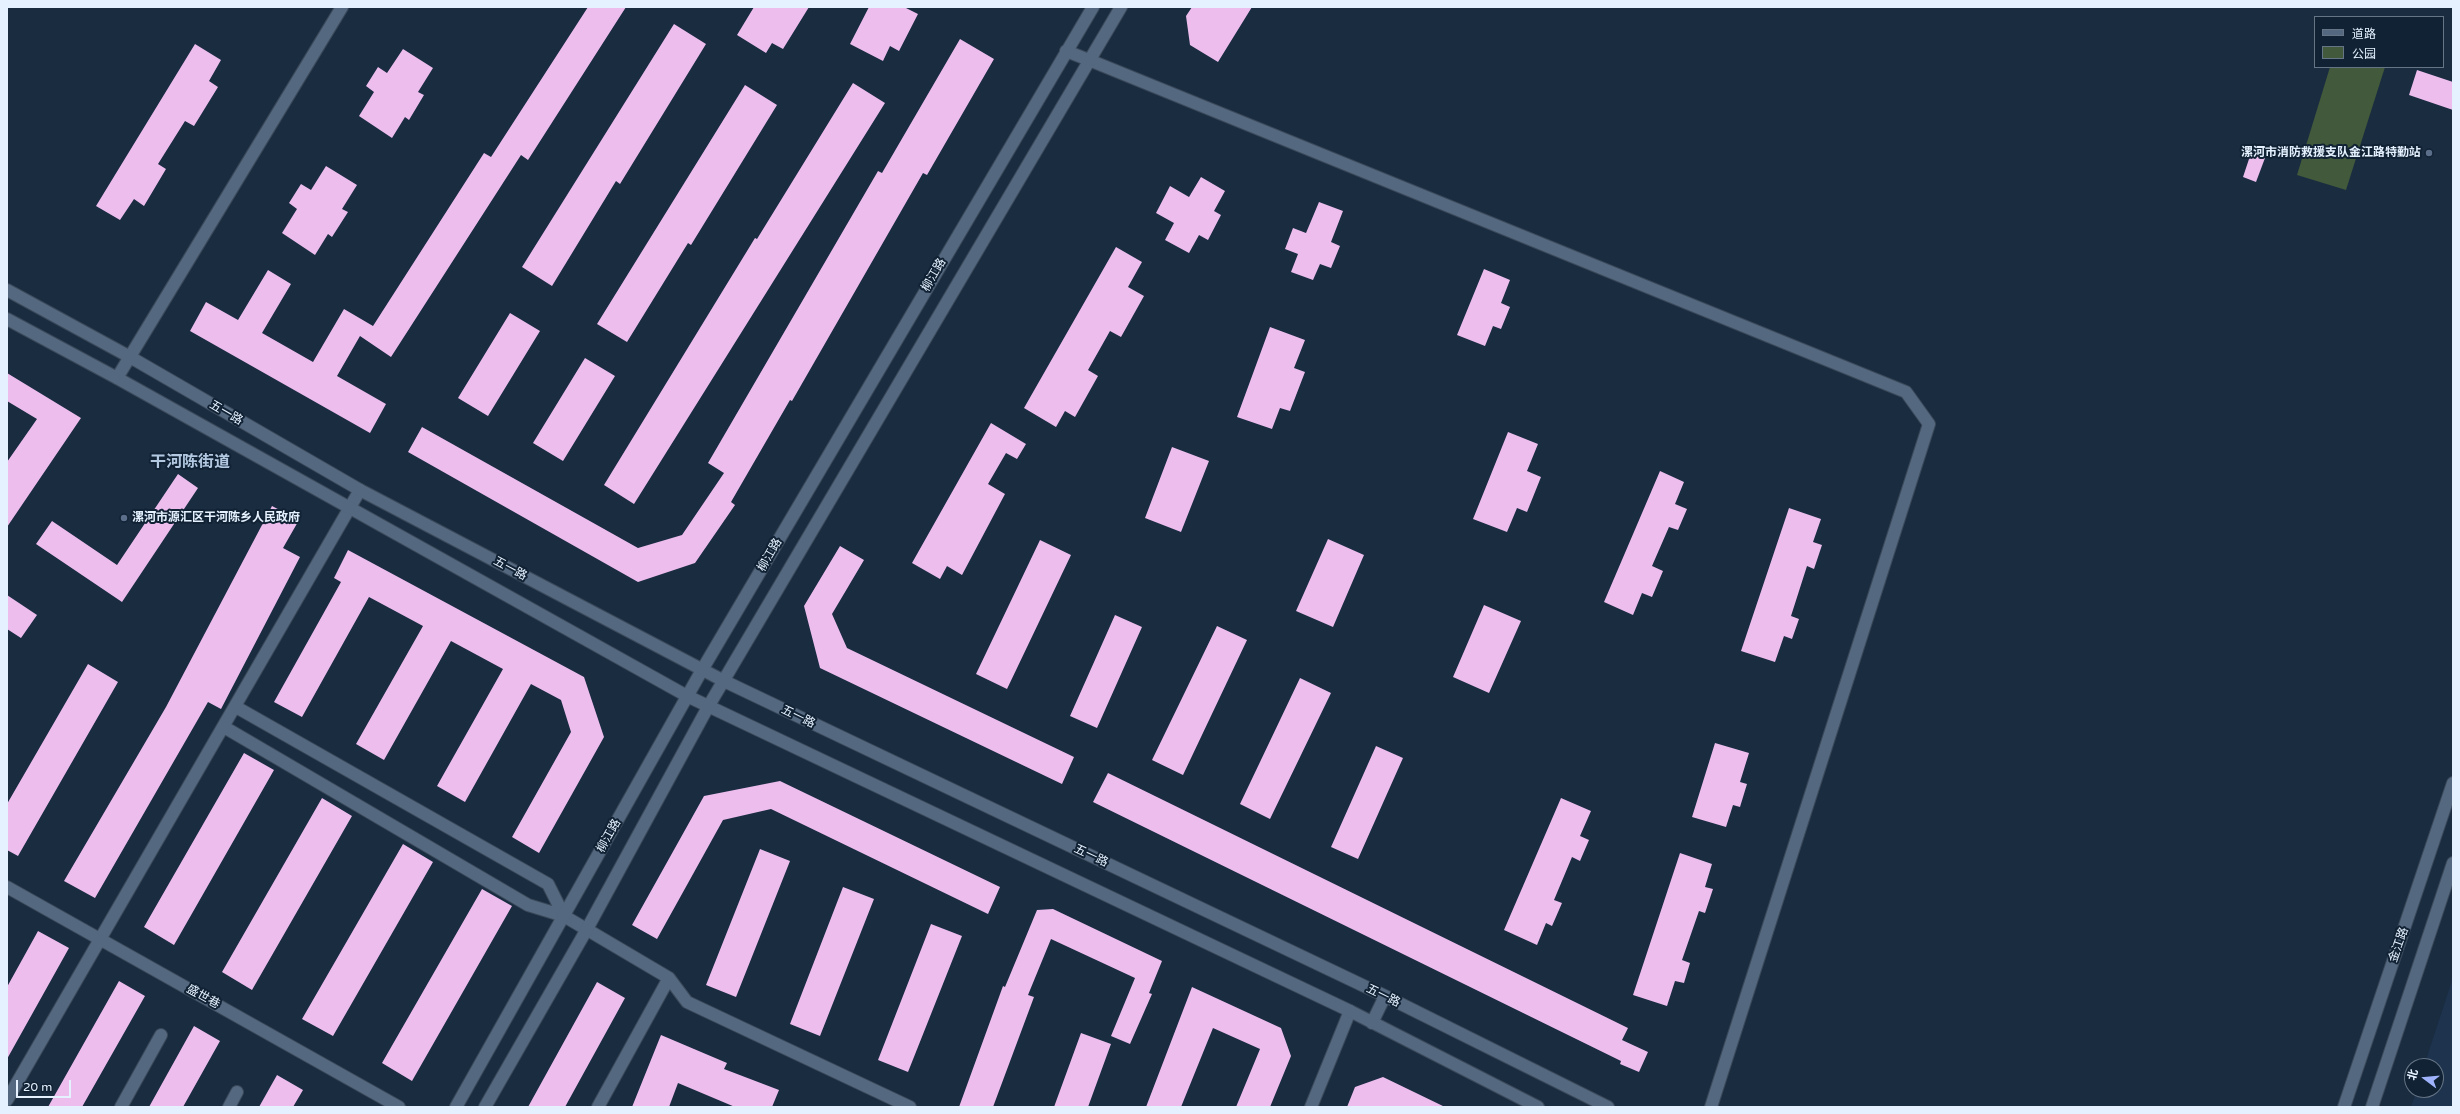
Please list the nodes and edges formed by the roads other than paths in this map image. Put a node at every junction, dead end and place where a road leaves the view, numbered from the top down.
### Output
1 (342, 7) edge
2 (1093, 7) edge
3 (1121, 7) edge
4 (1066, 51) junction
5 (1090, 60) junction
6 (7, 290) edge
7 (7, 319) edge
8 (130, 357) junction
9 (117, 378) junction
10 (360, 490) junction
11 (350, 509) junction
12 (702, 670) junction
13 (724, 681) junction
14 (687, 696) junction
15 (236, 706) junction
16 (708, 707) junction
17 (224, 728) junction
18 (2453, 783) edge
19 (2452, 869) edge
20 (7, 887) edge
21 (564, 916) junction
22 (588, 929) junction
23 (99, 940) junction
24 (669, 978) junction
25 (1384, 996) junction
26 (1350, 1011) junction
27 (1372, 1023) junction
28 (161, 1035) dead end
29 (237, 1092) dead end
30 (7, 1100) edge
31 (121, 1107) edge
32 (229, 1107) edge
33 (399, 1107) edge
34 (456, 1107) edge
35 (485, 1107) edge
36 (598, 1107) edge
37 (910, 1107) edge
38 (1311, 1107) edge
39 (1538, 1107) edge
40 (1608, 1107) edge
41 (1711, 1107) edge
42 (2344, 1107) edge
43 (2372, 1107) edge

1 - 8 street
2 - 4 street, 柳江路
3 - 5 street, 柳江路
4 - 5 street
4 - 12 street, 柳江路
5 - 13 street, 柳江路
5 - 41 street
6 - 8 street, 五一路
7 - 9 street, 五一路
8 - 9 street
8 - 10 street, 五一路
9 - 11 street, 五一路
10 - 11 street
10 - 12 street, 五一路
11 - 14 street, 五一路
11 - 15 street
12 - 13 street, 五一路
12 - 14 street, 柳江路
13 - 16 street, 柳江路
13 - 25 street, 五一路
14 - 16 street, 五一路
14 - 21 street, 柳江路
15 - 17 street
15 - 21 street
16 - 22 street, 柳江路
16 - 26 street, 五一路
17 - 21 street
17 - 23 street
18 - 42 street, 金江路
19 - 43 street, 金江路
20 - 23 street, 盛世巷
21 - 22 street
21 - 34 street, 柳江路
22 - 24 street
22 - 35 street, 柳江路
23 - 30 street
23 - 33 street, 盛世巷
24 - 36 street
24 - 37 street
25 - 27 street
25 - 40 street, 五一路
26 - 27 street, 五一路
26 - 38 street
27 - 39 street, 五一路
28 - 31 street
29 - 32 street

